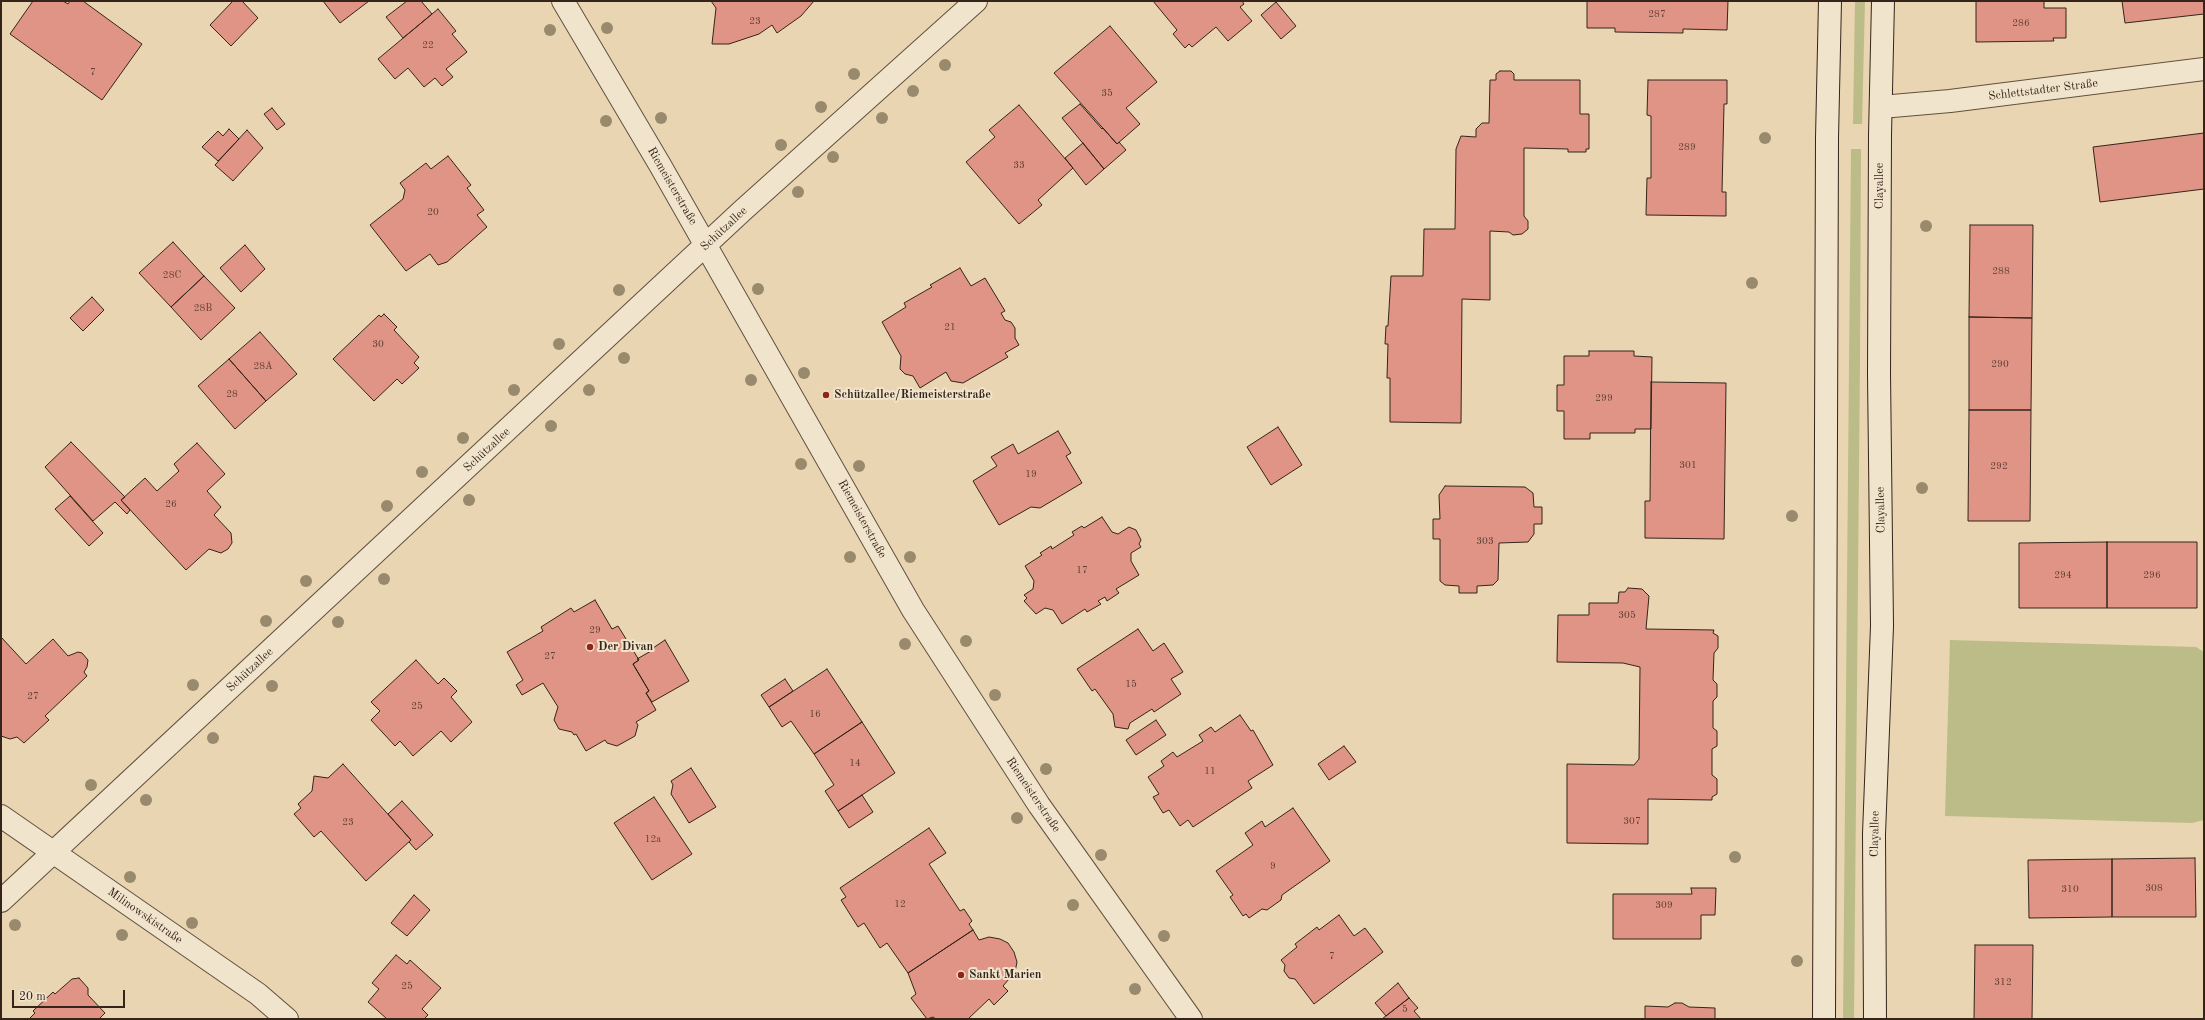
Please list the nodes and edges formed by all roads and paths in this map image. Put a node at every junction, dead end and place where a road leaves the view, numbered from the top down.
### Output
1 (563, 1) edge
2 (976, 1) edge
3 (1830, 1) edge
4 (1884, 1) edge
5 (2204, 69) edge
6 (1881, 107) junction
7 (706, 246) junction
8 (1, 816) edge
9 (53, 853) junction
10 (1, 901) edge
11 (287, 1019) edge
12 (1191, 1019) edge
13 (1824, 1019) edge
14 (1875, 1019) edge

1 - 7 street, Riemeisterstraße
2 - 7 street, Schützallee
3 - 13 street
4 - 6 street, Clayallee
5 - 6 street, Schlettstadter Straße
6 - 14 street, Clayallee
7 - 9 street, Schützallee
7 - 12 street, Riemeisterstraße
8 - 9 street, Milinowskistraße
9 - 10 street, Schützallee
9 - 11 street, Milinowskistraße

